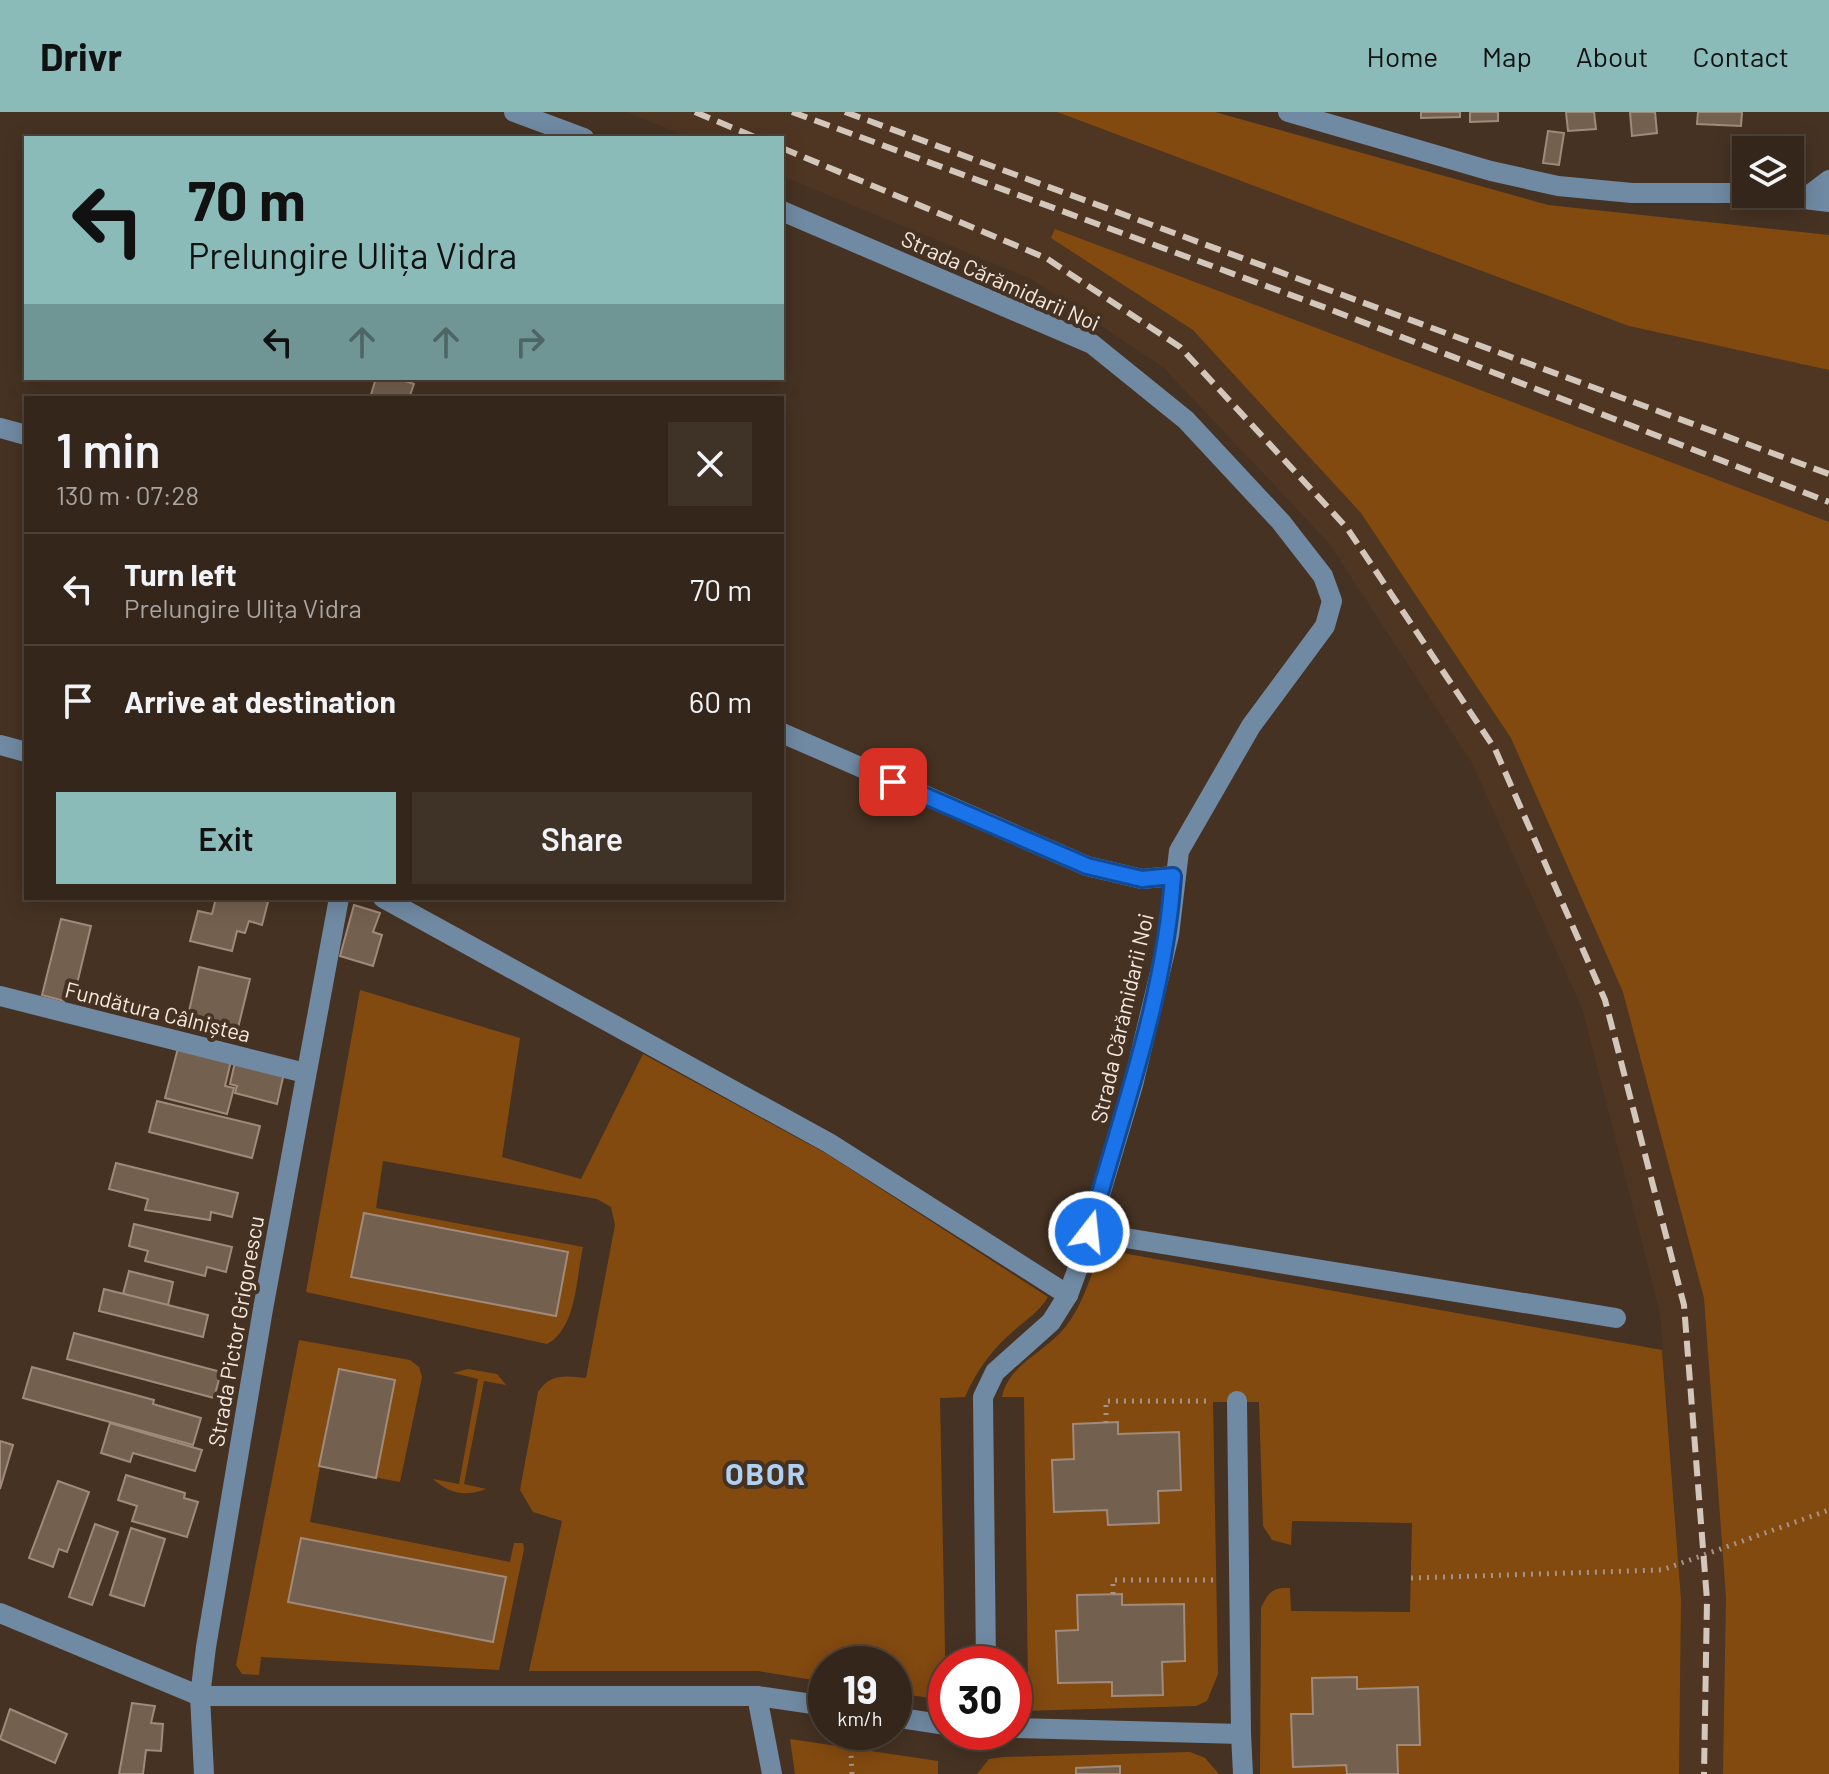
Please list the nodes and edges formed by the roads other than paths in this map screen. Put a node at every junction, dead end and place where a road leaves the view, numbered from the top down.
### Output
1 (514, 112) edge
2 (1288, 112) edge
3 (579, 136) edge
4 (1829, 180) edge
5 (1732, 193) edge
6 (1804, 199) joint
7 (1829, 202) edge
8 (784, 212) edge
9 (0, 428) edge
10 (24, 434) edge
11 (784, 734) edge
12 (0, 745) edge
13 (24, 751) edge
14 (1173, 876) junction
15 (339, 900) edge
16 (387, 900) edge
17 (0, 996) edge
18 (305, 1073) junction
19 (1089, 1232) junction
20 (1068, 1295) junction
21 (1616, 1318) dead end
22 (1237, 1401) road end
23 (0, 1613) edge
24 (986, 1646) edge
25 (200, 1696) junction
26 (757, 1696) junction
27 (808, 1703) edge
28 (1032, 1728) edge
29 (1241, 1734) junction
30 (204, 1774) edge
31 (772, 1774) edge
32 (1243, 1774) edge

1 - 3 street
2 - 5 street
4 - 6 street
6 - 7 street
8 - 14 street, Strada Cărămidarii Noi
9 - 10 street
11 - 14 street
12 - 13 street
14 - 19 street, Strada Cărămidarii Noi
15 - 18 street, Strada Pictor Grigorescu
16 - 20 street
17 - 18 street, Fundătura Câlniștea
18 - 25 street, Strada Pictor Grigorescu
19 - 20 street, Strada Cărămidarii Noi
19 - 21 street
20 - 24 street, Strada Cărămidarii Noi
22 - 29 street
23 - 25 street
25 - 26 street
25 - 30 street, Strada Pictor Grigorescu
26 - 27 street
26 - 31 street
28 - 29 street
29 - 32 street

